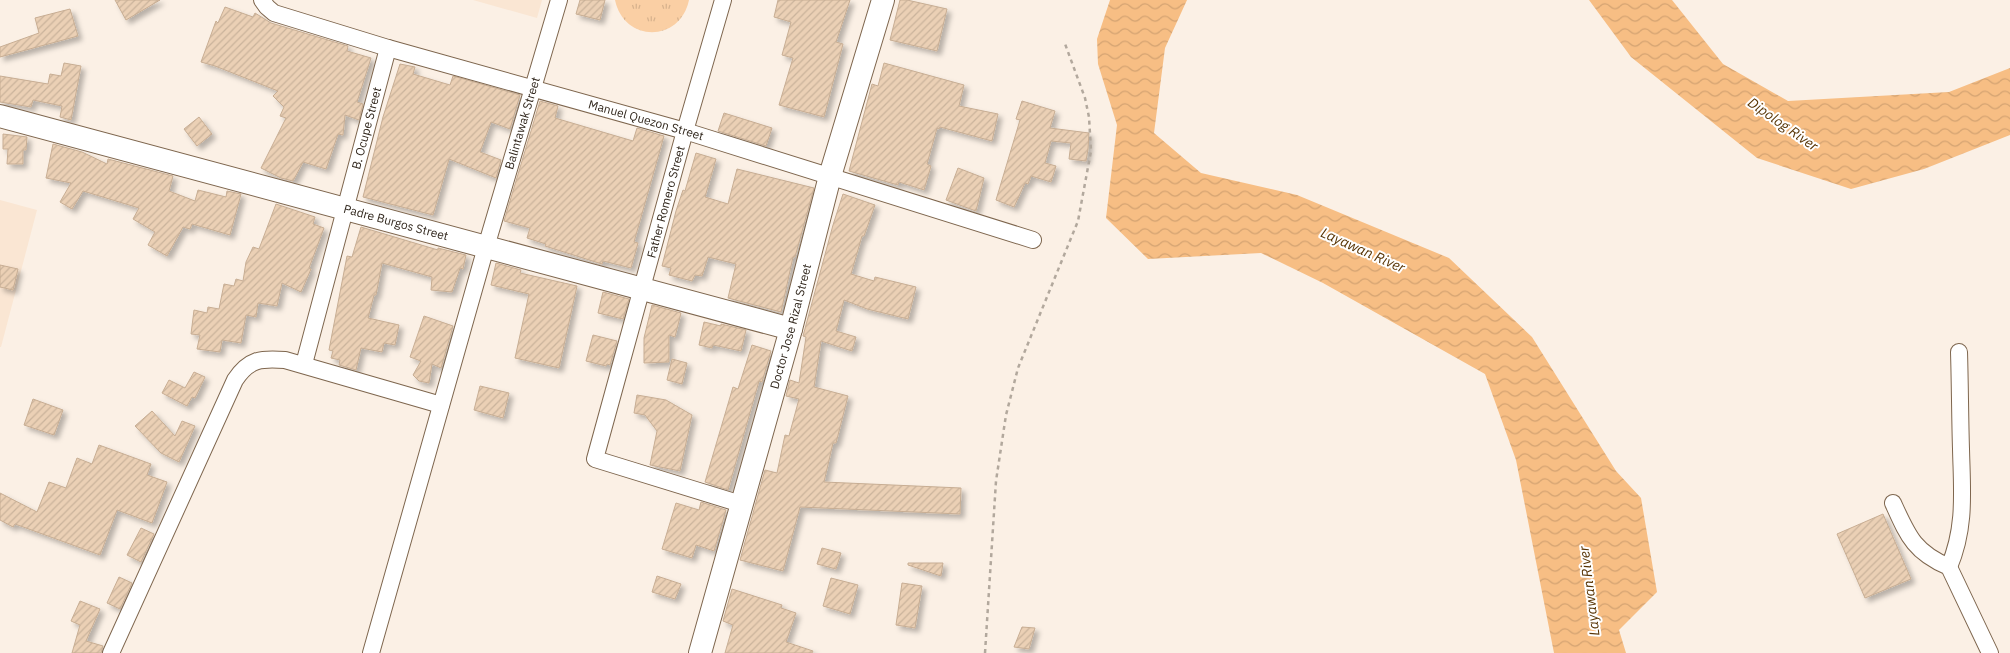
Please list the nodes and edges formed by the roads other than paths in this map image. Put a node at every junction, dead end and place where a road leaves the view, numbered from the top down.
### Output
1 (262, 0) edge
2 (559, 0) edge
3 (723, 0) edge
4 (883, 0) edge
5 (388, 48) junction
6 (534, 90) junction
7 (0, 116) edge
8 (685, 131) junction
9 (830, 176) junction
10 (346, 209) junction
11 (1033, 240) dead end
12 (486, 247) junction
13 (642, 289) junction
14 (791, 329) junction
15 (1959, 352) dead end
16 (304, 364) junction
17 (441, 405) junction
18 (1893, 503) dead end
19 (741, 504) junction
20 (1949, 567) junction
21 (111, 653) edge
22 (371, 653) edge
23 (700, 653) edge
24 (1990, 653) edge

1 - 5 street, Manuel Quezon Street
2 - 6 street, Balintawak Street
3 - 8 street, Father Romero Street
4 - 9 street, Doctor Jose Rizal Street
5 - 6 street, Manuel Quezon Street
5 - 10 street, B. Ocupe Street
6 - 8 street, Manuel Quezon Street
6 - 12 street, Balintawak Street
7 - 10 street, Padre Burgos Street
8 - 9 street, Manuel Quezon Street
8 - 13 street, Father Romero Street
9 - 11 street, Manuel Quezon Street
9 - 14 street, Doctor Jose Rizal Street
10 - 12 street, Padre Burgos Street
10 - 16 street, B. Ocupe Street
12 - 13 street, Padre Burgos Street
12 - 17 street, Balintawak Street
13 - 14 street, Padre Burgos Street
13 - 19 street, Father Romero Street
14 - 19 street, Doctor Jose Rizal Street
15 - 20 street
16 - 17 street
16 - 21 street
17 - 22 street, Balintawak Street
18 - 20 street
19 - 23 street, Doctor Jose Rizal Street
20 - 24 street

